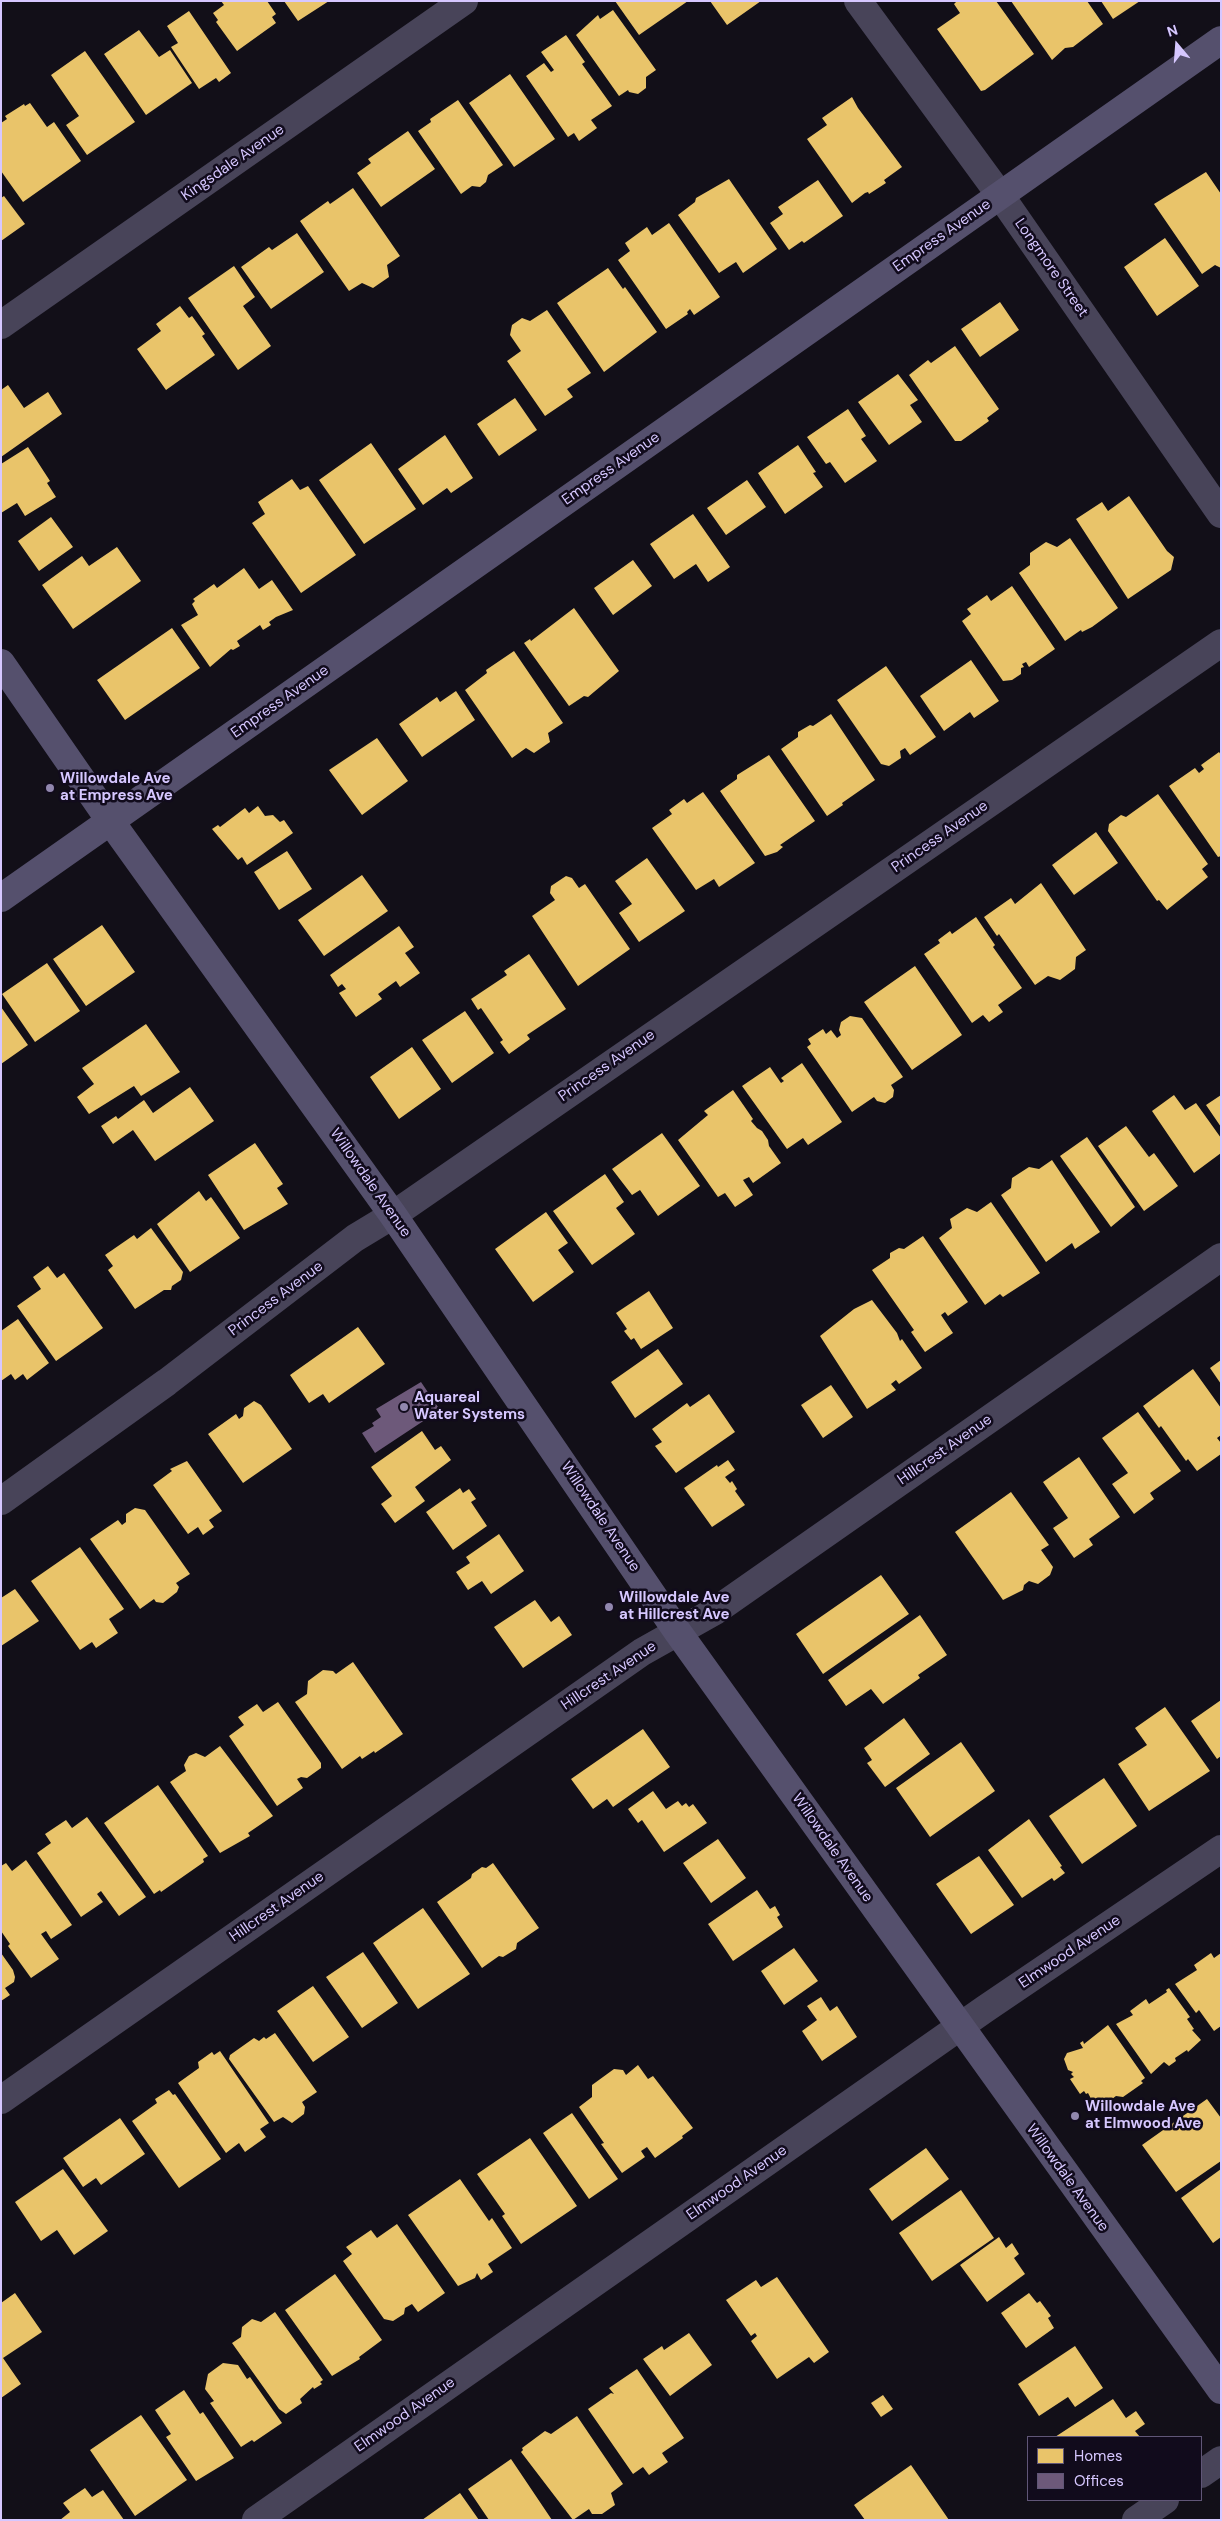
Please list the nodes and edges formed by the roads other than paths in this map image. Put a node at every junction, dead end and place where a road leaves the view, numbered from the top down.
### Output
1 (464, 1) edge
2 (858, 1) edge
3 (1221, 40) edge
4 (1000, 195) junction
5 (1, 325) edge
6 (1221, 514) edge
7 (1221, 643) edge
8 (1, 663) edge
9 (111, 822) junction
10 (1, 898) edge
11 (393, 1214) junction
12 (1221, 1257) edge
13 (1, 1501) edge
14 (677, 1631) junction
15 (1221, 1850) edge
16 (960, 2028) junction
17 (1, 2100) edge
18 (1221, 2390) edge
19 (1221, 2460) edge
20 (1202, 2473) edge
21 (1164, 2501) edge
22 (256, 2520) edge
23 (1136, 2520) edge

1 - 5 street, Kingsdale Avenue
2 - 4 street, Longmore Street
3 - 4 street, Empress Avenue
4 - 6 street, Longmore Street
4 - 9 street, Empress Avenue
7 - 11 street, Princess Avenue
8 - 9 street, Willowdale Avenue
9 - 10 street, Empress Avenue
9 - 11 street, Willowdale Avenue
11 - 13 street, Princess Avenue
11 - 14 street, Willowdale Avenue
12 - 14 street, Hillcrest Avenue
14 - 16 street, Willowdale Avenue
14 - 17 street, Hillcrest Avenue
15 - 16 street, Elmwood Avenue
16 - 18 street, Willowdale Avenue
16 - 22 street, Elmwood Avenue
19 - 20 street
21 - 23 street

